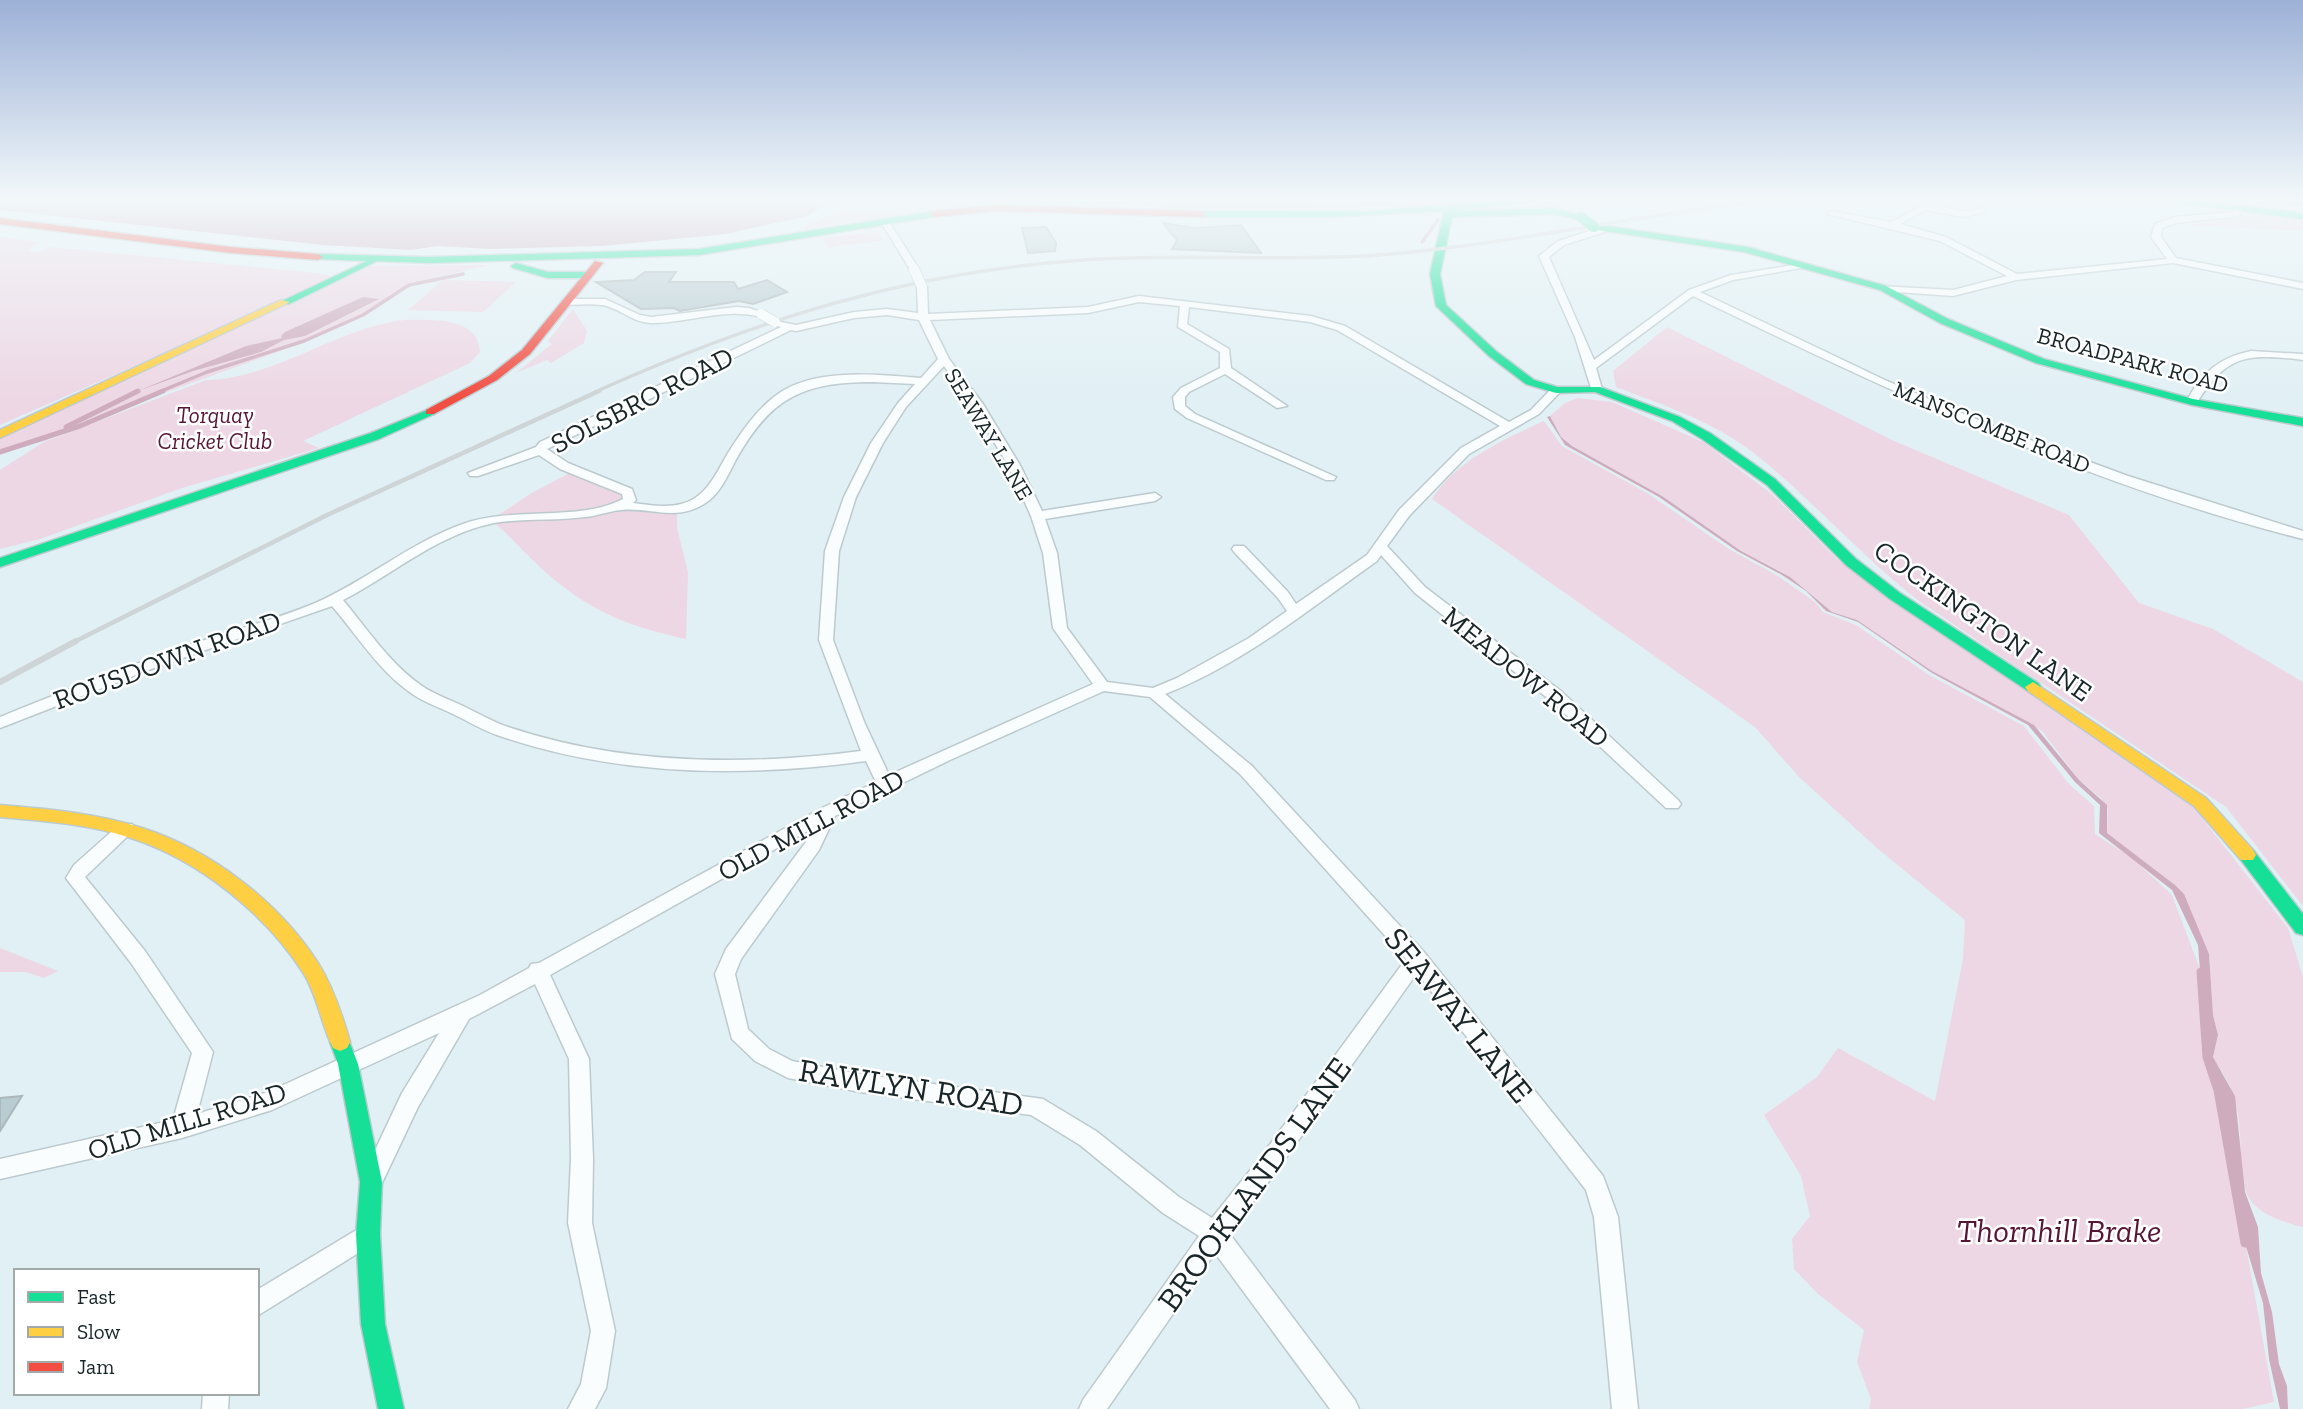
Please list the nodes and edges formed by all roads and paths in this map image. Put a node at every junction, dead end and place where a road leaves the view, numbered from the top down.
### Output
1 (363, 267) edge
2 (565, 267) edge
3 (569, 267) edge
4 (594, 267) edge
5 (913, 267) edge
6 (1437, 267) edge
7 (1549, 267) edge
8 (1793, 267) edge
9 (1801, 267) edge
10 (1998, 267) edge
11 (2120, 267) edge
12 (2207, 267) edge
13 (585, 275) junction
14 (2016, 276) junction
15 (2303, 286) edge
16 (1883, 288) junction
17 (1692, 292) junction
18 (567, 301) junction
19 (1185, 303) junction
20 (923, 317) junction
21 (787, 328) junction
22 (2303, 357) edge
23 (944, 359) junction
24 (1592, 366) junction
25 (1226, 369) junction
26 (923, 381) junction
27 (1596, 389) junction
28 (1556, 390) junction
29 (1261, 393) junction
30 (1247, 396) dead end
31 (2192, 402) junction
32 (1280, 406) dead end
33 (2303, 422) edge
34 (1508, 426) junction
35 (0, 434) edge
36 (540, 450) junction
37 (474, 473) dead end
38 (1330, 477) dead end
39 (1155, 496) dead end
40 (623, 506) junction
41 (1038, 516) junction
42 (2303, 535) edge
43 (1382, 548) junction
44 (1239, 549) dead end
45 (4, 563) edge
46 (334, 599) junction
47 (1295, 613) junction
48 (1102, 686) junction
49 (1154, 693) junction
50 (0, 723) edge
51 (870, 755) junction
52 (885, 783) junction
53 (1672, 804) dead end
54 (0, 811) edge
55 (828, 812) junction
56 (126, 829) junction
57 (2303, 928) edge
58 (1417, 958) junction
59 (538, 970) junction
60 (462, 1012) junction
61 (348, 1065) junction
62 (182, 1128) junction
63 (0, 1169) edge
64 (371, 1182) junction
65 (1215, 1233) junction
66 (368, 1234) junction
67 (259, 1303) edge
68 (391, 1409) edge
69 (581, 1409) edge
70 (1092, 1409) edge
71 (1346, 1409) edge
72 (1625, 1409) edge

1 - 35 main road
2 - 18 main road
3 - 13 main road
4 - 13 main road
5 - 20 street, SEAWAY LANE, bridge
6 - 28 main road, COCKINGTON LANE
7 - 24 street
8 - 17 street
9 - 16 main road, BROADPARK ROAD
10 - 14 street
11 - 14 street
12 - 15 street
13 - 18 main road
14 - 16 street
16 - 31 main road, BROADPARK ROAD
17 - 24 street
17 - 42 street, MANSCOMBE ROAD
18 - 21 street, bridge
18 - 45 main road
19 - 20 street, SOLSBRO ROAD
19 - 25 street
19 - 34 street, SOLSBRO ROAD
20 - 21 street, SOLSBRO ROAD
20 - 23 street, SEAWAY LANE
21 - 36 street, SOLSBRO ROAD
22 - 31 street
23 - 26 street
23 - 41 street, SEAWAY LANE
24 - 27 street
25 - 29 street
25 - 38 street
26 - 40 street
26 - 51 street
27 - 28 main road, COCKINGTON LANE
27 - 57 main road, COCKINGTON LANE
28 - 34 street
29 - 30 street
29 - 32 street
31 - 33 main road, BROADPARK ROAD
34 - 43 street
36 - 37 street
36 - 40 street, SOLSBRO ROAD
39 - 41 street
40 - 46 street
41 - 48 street, SEAWAY LANE
43 - 47 street
43 - 53 street, MEADOW ROAD
44 - 47 street
46 - 50 street, ROUSDOWN ROAD
46 - 51 street
47 - 49 street
48 - 49 street
48 - 52 street, OLD MILL ROAD
49 - 58 street, SEAWAY LANE
51 - 52 street
52 - 55 street, OLD MILL ROAD
54 - 56 main road
55 - 59 street, OLD MILL ROAD
55 - 65 street, RAWLYN ROAD
56 - 61 main road
56 - 62 street
58 - 65 street, BROOKLANDS LANE
58 - 72 street, SEAWAY LANE
59 - 60 street, OLD MILL ROAD
59 - 69 street
60 - 61 street, OLD MILL ROAD
60 - 64 street
61 - 62 street, OLD MILL ROAD
61 - 64 main road
62 - 63 street, OLD MILL ROAD
64 - 66 main road
65 - 70 street, BROOKLANDS LANE
65 - 71 street, RAWLYN ROAD
66 - 67 street
66 - 68 main road

